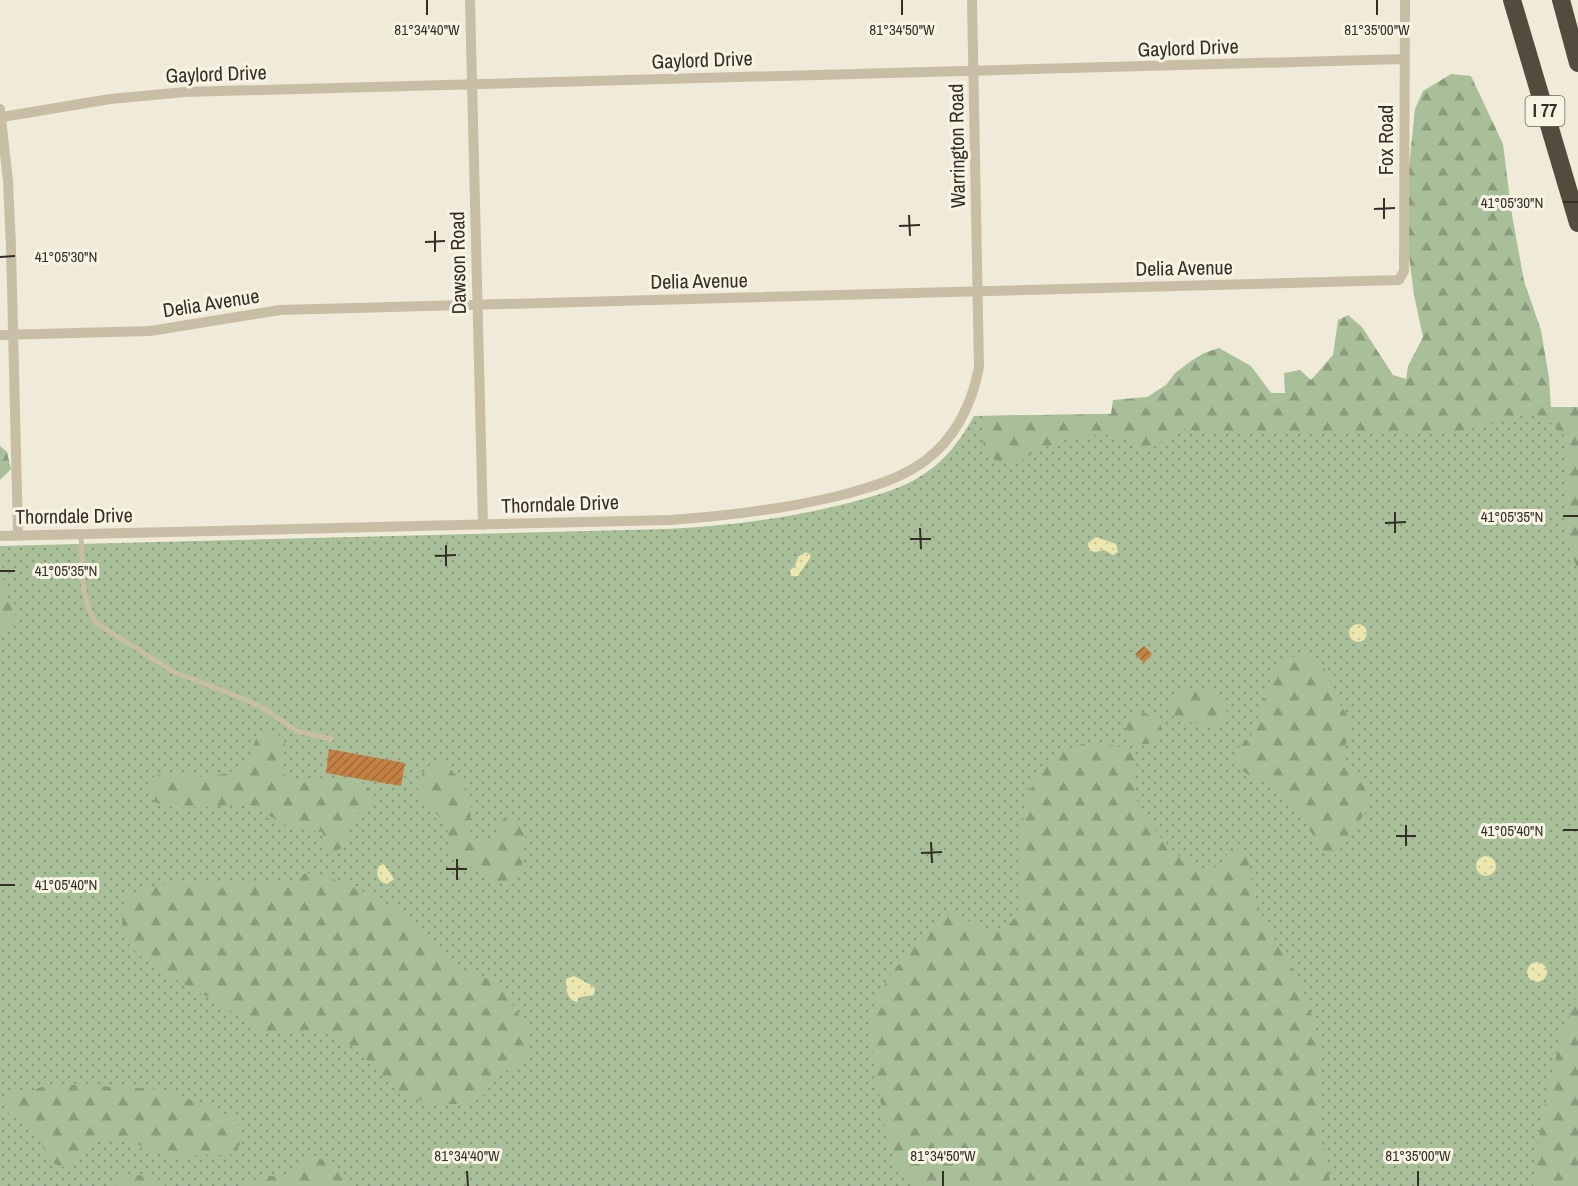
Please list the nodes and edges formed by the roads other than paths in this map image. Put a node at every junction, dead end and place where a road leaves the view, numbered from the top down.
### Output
1 (470, 0) edge
2 (972, 0) edge
3 (1405, 0) edge
4 (1512, 0) edge
5 (1560, 0) edge
6 (1404, 60) junction
7 (1578, 63) edge
8 (974, 72) junction
9 (472, 83) junction
10 (1, 113) edge
11 (1578, 223) edge
12 (1399, 280) joint
13 (979, 292) junction
14 (477, 303) junction
15 (0, 335) edge
16 (12, 335) junction
17 (483, 525) junction
18 (81, 534) junction
19 (18, 535) junction
20 (0, 536) edge
21 (331, 739) dead end

1 - 9 street, Dawson Road
2 - 8 street, Warrington Road
3 - 6 street, Fox Road
4 - 11 highway, I 77
5 - 7 highway
6 - 8 street, Gaylord Drive
6 - 12 street, Fox Road
8 - 9 street, Gaylord Drive
8 - 13 street, Warrington Road
9 - 10 street, Gaylord Drive
9 - 14 street, Dawson Road
10 - 16 street
12 - 13 street, Delia Avenue
13 - 14 street, Delia Avenue
13 - 17 street, Thorndale Drive
14 - 16 street, Delia Avenue
14 - 17 street, Dawson Road
15 - 16 street, Delia Avenue
16 - 19 street
17 - 18 street, Thorndale Drive
18 - 19 street, Thorndale Drive
18 - 21 lane
19 - 20 street, Thorndale Drive

